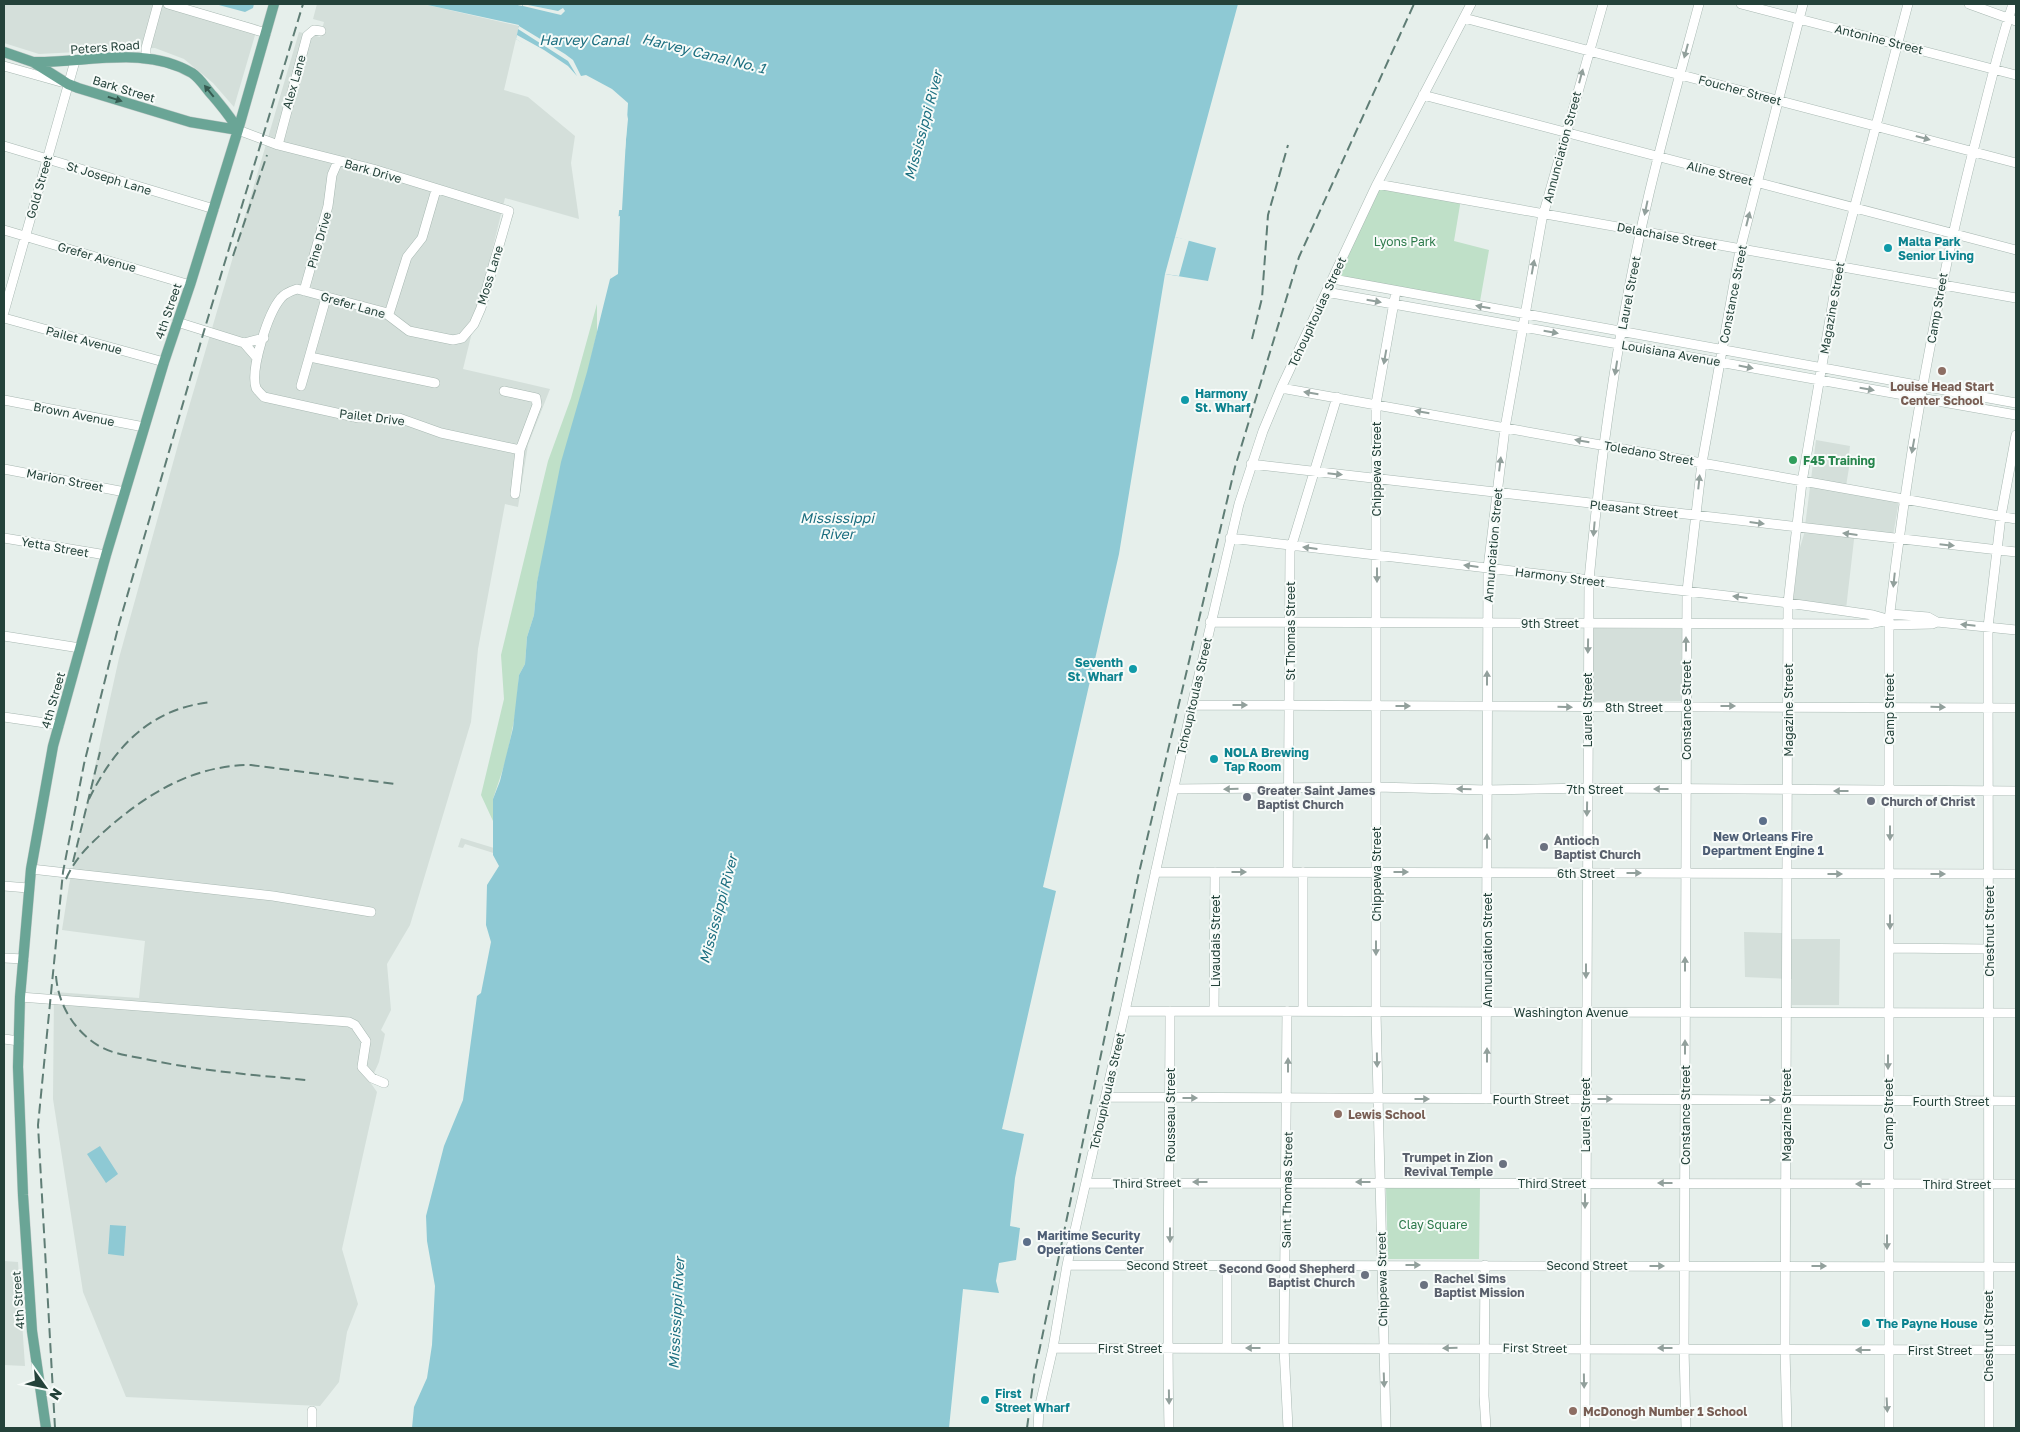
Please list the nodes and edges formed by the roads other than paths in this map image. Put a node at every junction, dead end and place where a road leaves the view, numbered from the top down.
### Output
1 (158, 4) edge
2 (168, 4) edge
3 (274, 4) edge
4 (1471, 4) edge
5 (1603, 4) edge
6 (1699, 4) edge
7 (1741, 4) edge
8 (1803, 4) edge
9 (1908, 4) edge
10 (1969, 4) edge
11 (2013, 4) edge
12 (1464, 18) junction
13 (1799, 18) junction
14 (2012, 20) edge
15 (321, 31) dead end
16 (266, 33) junction
17 (1898, 44) junction
18 (1588, 51) junction
19 (4, 52) edge
20 (146, 57) junction
21 (75, 61) junction
22 (33, 62) junction
23 (4, 66) edge
24 (1994, 69) junction
25 (1680, 74) junction
26 (2016, 75) edge
27 (68, 84) junction
28 (1423, 95) junction
29 (1778, 100) junction
30 (1876, 125) junction
31 (238, 130) junction
32 (1566, 132) junction
33 (278, 145) junction
34 (4, 146) edge
35 (1972, 152) junction
36 (1658, 157) junction
37 (47, 159) junction
38 (338, 161) junction
39 (2016, 162) edge
40 (1757, 182) junction
41 (1378, 184) junction
42 (436, 190) junction
43 (1855, 207) junction
44 (214, 209) junction
45 (509, 211) joint
46 (1544, 213) junction
47 (4, 230) edge
48 (1641, 230) junction
49 (1951, 234) junction
50 (25, 236) junction
51 (1740, 250) junction
52 (2016, 250) edge
53 (1839, 266) junction
54 (1332, 279) junction
55 (1940, 284) junction
56 (190, 285) junction
57 (304, 291) junction
58 (1396, 291) junction
59 (1326, 292) junction
60 (326, 298) junction
61 (2016, 298) edge
62 (1394, 304) junction
63 (4, 312) edge
64 (388, 314) junction
65 (1524, 315) junction
66 (4, 318) edge
67 (177, 322) junction
68 (1522, 327) junction
69 (1621, 333) junction
70 (465, 335) joint
71 (264, 338) junction
72 (244, 343) junction
73 (1620, 344) junction
74 (1722, 351) junction
75 (310, 356) junction
76 (257, 358) junction
77 (1772, 360) junction
78 (164, 362) junction
79 (1720, 362) junction
80 (1821, 368) junction
81 (1770, 372) junction
82 (1819, 381) junction
83 (435, 382) dead end
84 (301, 386) dead end
85 (1923, 386) junction
86 (1281, 388) junction
87 (504, 391) dead end
88 (1338, 397) junction
89 (1921, 398) junction
90 (4, 400) edge
91 (2016, 403) edge
92 (1376, 404) junction
93 (2016, 415) edge
94 (144, 427) junction
95 (1505, 428) junction
96 (2016, 435) edge
97 (1603, 445) junction
98 (520, 450) junction
99 (1702, 463) junction
100 (1252, 464) junction
101 (4, 469) edge
102 (1315, 472) junction
103 (1376, 478) junction
104 (1802, 482) junction
105 (125, 492) junction
106 (1497, 493) junction
107 (514, 494) dead end
108 (1904, 500) junction
109 (1596, 504) junction
110 (1696, 516) junction
111 (2001, 516) junction
112 (2016, 519) edge
113 (1795, 527) junction
114 (4, 538) edge
115 (1230, 538) junction
116 (1898, 540) junction
117 (1291, 546) junction
118 (1998, 550) junction
119 (2016, 552) edge
120 (106, 555) junction
121 (1377, 556) junction
122 (1488, 568) junction
123 (1589, 580) junction
124 (1687, 591) junction
125 (1788, 603) junction
126 (1889, 620) junction
127 (1210, 622) junction
128 (1289, 622) junction
129 (1377, 623) junction
130 (1487, 623) junction
131 (1788, 623) junction
132 (1588, 624) junction
133 (1686, 624) junction
134 (1988, 627) junction
135 (2016, 630) edge
136 (4, 636) edge
137 (80, 648) junction
138 (1192, 705) junction
139 (1378, 705) junction
140 (1290, 706) junction
141 (1487, 706) junction
142 (1686, 706) junction
143 (1788, 706) junction
144 (1889, 706) junction
145 (1587, 707) junction
146 (1989, 708) junction
147 (2016, 708) edge
148 (4, 717) edge
149 (59, 725) junction
150 (1377, 787) junction
151 (1288, 788) junction
152 (1587, 788) junction
153 (1173, 789) junction
154 (1687, 789) junction
155 (1486, 790) junction
156 (1787, 791) junction
157 (1890, 791) junction
158 (1989, 791) junction
159 (2016, 791) edge
160 (31, 869) junction
161 (1155, 872) junction
162 (1216, 872) junction
163 (1288, 872) junction
164 (1303, 872) junction
165 (1376, 872) junction
166 (1487, 872) junction
167 (1586, 873) junction
168 (1786, 873) junction
169 (1685, 874) junction
170 (1890, 874) junction
171 (1989, 874) junction
172 (2016, 874) edge
173 (4, 886) edge
174 (28, 888) junction
175 (371, 912) dead end
176 (1890, 948) junction
177 (1989, 948) junction
178 (4, 958) edge
179 (24, 959) junction
180 (20, 997) junction
181 (1126, 1011) junction
182 (1170, 1011) junction
183 (1214, 1011) junction
184 (1287, 1011) junction
185 (1303, 1011) junction
186 (1376, 1012) junction
187 (1487, 1012) junction
188 (1586, 1012) junction
189 (1685, 1013) junction
190 (1786, 1013) junction
191 (1888, 1013) junction
192 (2016, 1013) edge
193 (1989, 1014) junction
194 (4, 1039) edge
195 (19, 1040) junction
196 (384, 1083) dead end
197 (1106, 1097) junction
198 (1171, 1098) junction
199 (1288, 1098) junction
200 (1377, 1099) junction
201 (1486, 1099) junction
202 (1585, 1099) junction
203 (1685, 1100) junction
204 (1786, 1100) junction
205 (1888, 1101) junction
206 (1988, 1101) junction
207 (2016, 1101) edge
208 (1170, 1182) junction
209 (1287, 1182) junction
210 (1380, 1182) junction
211 (1585, 1183) junction
212 (1684, 1183) junction
213 (1087, 1184) junction
214 (1785, 1184) junction
215 (1888, 1184) junction
216 (1988, 1184) junction
217 (2016, 1184) edge
218 (1170, 1264) junction
219 (1382, 1264) junction
220 (1067, 1265) junction
221 (1286, 1265) junction
222 (1485, 1265) junction
223 (1227, 1266) junction
224 (1584, 1266) junction
225 (1684, 1266) junction
226 (1785, 1266) junction
227 (1887, 1267) junction
228 (1988, 1267) junction
229 (2016, 1267) edge
230 (1053, 1348) junction
231 (1168, 1348) junction
232 (1227, 1348) junction
233 (1284, 1348) junction
234 (1484, 1348) junction
235 (1684, 1348) junction
236 (1384, 1349) junction
237 (1584, 1349) junction
238 (1785, 1349) junction
239 (1887, 1350) junction
240 (1988, 1350) junction
241 (2016, 1350) edge
242 (312, 1411) dead end
243 (46, 1428) edge
244 (312, 1428) edge
245 (1038, 1428) edge
246 (1169, 1428) edge
247 (1288, 1428) edge
248 (1386, 1428) edge
249 (1486, 1428) edge
250 (1585, 1428) edge
251 (1686, 1428) edge
252 (1787, 1428) edge
253 (1889, 1428) edge
254 (1989, 1428) edge

1 - 20 street
2 - 16 street
3 - 16 main road, 4th Street
4 - 12 street, Tchoupitoulas Street
5 - 18 street, Annunciation Street
6 -> 25 street, Laurel Street
7 - 13 street, Antonine Street
8 - 13 street, Constance Street
9 - 17 street, Magazine Street
10 - 14 street
11 - 14 street, Camp Street
12 - 18 street, Foucher Street
12 - 28 street, Tchoupitoulas Street
13 - 17 street, Antonine Street
13 - 29 street, Constance Street
14 - 24 street, Camp Street
15 - 33 street, Alex Lane
16 - 31 main road, 4th Street
17 - 24 street, Antonine Street
17 - 30 street, Magazine Street
18 - 25 street, Foucher Street
32 -> 18 street, Annunciation Street
19 - 22 main road, Peters Road
20 - 21 main road, Peters Road
31 -> 20 main road, Peters Road
21 - 22 main road, Peters Road
21 - 27 street, Gold Street
22 - 27 main road, Peters Road
23 - 27 street, Bark Street
24 - 26 street, Antonine Street
24 - 35 street, Camp Street
25 - 29 street, Foucher Street
25 - 36 street, Laurel Street
27 -> 31 main road, Bark Street
27 - 37 street, Gold Street
28 - 32 street, Aline Street
28 - 41 street, Tchoupitoulas Street
29 - 30 street, Foucher Street
29 - 40 street, Constance Street
30 -> 35 street, Foucher Street
30 - 43 street, Magazine Street
31 - 33 street, Bark Drive
31 - 44 main road, 4th Street
32 - 36 street, Aline Street
32 - 46 street, Annunciation Street
33 - 38 street, Bark Drive
34 - 37 street, St Joseph Lane
35 - 39 street, Foucher Street
35 - 49 street, Camp Street
36 - 40 street, Aline Street
36 -> 48 street, Laurel Street
37 - 44 street, St Joseph Lane
37 - 50 street, Gold Street
38 - 42 street, Bark Drive
38 - 57 street, Pine Drive
40 - 43 street, Aline Street
51 -> 40 street, Constance Street
41 - 46 street, Delachaise Street
41 - 54 street, Tchoupitoulas Street
42 - 45 street, Bark Drive
42 - 64 street
43 - 49 street, Aline Street
43 - 53 street, Magazine Street
44 - 56 main road, 4th Street
45 - 70 street, Moss Lane
46 - 48 street, Delachaise Street
65 -> 46 street, Annunciation Street
47 - 50 street, Grefer Avenue
48 - 51 street, Delachaise Street
48 - 69 street, Laurel Street
49 - 52 street, Aline Street
49 - 55 street, Camp Street
50 - 56 street, Grefer Avenue
50 - 63 street, Gold Street
51 - 53 street, Delachaise Street
51 - 74 street, Constance Street
53 - 55 street, Delachaise Street
53 - 80 street, Magazine Street
54 - 58 street, Louisiana Avenue
54 - 59 street, Tchoupitoulas Street
55 - 61 street, Delachaise Street
55 - 85 street, Camp Street
56 - 67 main road, 4th Street
57 - 60 street, Grefer Lane
57 - 71 street, Grefer Lane
58 - 62 street, Chippewa Street
65 -> 58 street, Louisiana Avenue
59 -> 62 street, Louisiana Avenue
59 - 86 street, Tchoupitoulas Street
60 - 64 street, Grefer Lane
60 - 75 street
62 - 68 street, Louisiana Avenue
62 -> 92 street, Chippewa Street
64 - 70 street, Grefer Lane
65 - 68 street, Annunciation Street
65 - 69 street, Louisiana Avenue
66 - 78 street, Pailet Avenue
67 - 72 street
67 - 78 main road, 4th Street
68 -> 73 street, Louisiana Avenue
68 - 95 street, Annunciation Street
69 - 73 street, Laurel Street
69 - 74 street, Louisiana Avenue
71 - 72 street
71 - 76 street, Grefer Lane
72 - 76 street
73 - 79 street, Louisiana Avenue
73 -> 97 street, Laurel Street
74 - 77 street, Louisiana Avenue
74 - 79 street, Constance Street
75 - 83 street
75 - 84 street
76 - 98 street, Pailet Drive
77 - 80 street, Louisiana Avenue
77 - 81 street
78 - 94 main road, 4th Street
79 -> 81 street, Louisiana Avenue
79 - 99 street, Constance Street
80 - 82 street, Magazine Street
80 - 85 street, Louisiana Avenue
81 - 82 street, Louisiana Avenue
82 -> 89 street, Louisiana Avenue
82 - 104 street, Magazine Street
85 - 89 street, Camp Street
85 - 91 street, Louisiana Avenue
88 -> 86 street, Toledano Street
86 - 100 street, Tchoupitoulas Street
87 - 98 street
88 - 92 street, Toledano Street
88 - 102 street, St Thomas Street
89 - 93 street, Louisiana Avenue
89 -> 108 street, Camp Street
90 - 94 street, Brown Avenue
95 -> 92 street, Toledano Street
92 - 103 street, Chippewa Street
94 - 105 main road, 4th Street
97 -> 95 street, Toledano Street
106 -> 95 street, Annunciation Street
96 - 111 street, Chestnut Street
97 - 99 street, Toledano Street
97 - 109 street, Laurel Street
98 - 107 street
99 - 104 street, Toledano Street
110 -> 99 street, Constance Street
100 - 102 street, Pleasant Street
100 - 115 street, Tchoupitoulas Street
101 - 105 street, Marion Street
102 -> 103 street, Pleasant Street
102 - 117 street, St Thomas Street
103 - 106 street, Pleasant Street
103 - 121 street, Chippewa Street
104 - 108 street, Toledano Street
104 - 113 street, Magazine Street
105 - 120 main road, 4th Street
106 - 109 street, Pleasant Street
106 - 122 street, Annunciation Street
108 - 111 street, Toledano Street
108 - 116 street, Camp Street
109 - 110 street, Pleasant Street
109 -> 123 street, Laurel Street
110 -> 113 street, Pleasant Street
110 - 124 street, Constance Street
111 - 112 street, Toledano Street
111 - 118 street, Chestnut Street
116 -> 113 street, Pleasant Street
113 - 125 street, Magazine Street
114 - 120 street, Yetta Street
115 - 117 street, Harmony Street
115 - 127 street, Tchoupitoulas Street
116 -> 118 street, Pleasant Street
116 -> 126 street, Camp Street
121 -> 117 street, Harmony Street
117 - 128 street, St Thomas Street
118 - 119 street, Pleasant Street
118 - 134 street, Chestnut Street
120 - 137 main road, 4th Street
122 -> 121 street, Harmony Street
121 -> 129 street, Chippewa Street
122 - 123 street, Harmony Street
122 - 130 street, Annunciation Street
123 - 124 street, Harmony Street
123 - 132 street, Laurel Street
125 -> 124 street, Harmony Street
124 - 133 street, Constance Street
125 - 126 street, Harmony Street
125 - 131 street, Magazine Street
126 - 131 street, 9th Street
134 -> 126 street, Harmony Street
126 - 144 street, Camp Street
127 - 128 street, 9th Street
127 - 138 street, Tchoupitoulas Street
128 - 129 street, 9th Street
128 - 140 street, St Thomas Street
129 - 130 street, 9th Street
129 - 139 street, Chippewa Street
130 - 132 street, 9th Street
141 -> 130 street, Annunciation Street
131 - 133 street, 9th Street
131 - 143 street, Magazine Street
132 - 133 street, 9th Street
132 -> 145 street, Laurel Street
142 -> 133 street, Constance Street
134 - 135 street, Harmony Street
134 - 146 street, Chestnut Street
136 - 137 street
137 - 149 main road, 4th Street
138 -> 140 street, 8th Street
138 - 153 street, Tchoupitoulas Street
139 - 140 street, 8th Street
139 -> 141 street, 8th Street
139 - 150 street, Chippewa Street
140 - 151 street, St Thomas Street
141 -> 145 street, 8th Street
141 - 155 street, Annunciation Street
142 -> 143 street, 8th Street
142 - 145 street, 8th Street
142 - 154 street, Constance Street
143 - 144 street, 8th Street
143 - 156 street, Magazine Street
144 -> 146 street, 8th Street
144 - 157 street, Camp Street
145 - 152 street, Laurel Street
146 - 147 street, 8th Street
146 - 158 street, Chestnut Street
148 - 149 street
149 - 160 main road, 4th Street
150 - 151 street, 7th Street
155 -> 150 street, 7th Street
150 - 165 street, Chippewa Street
151 -> 153 street, 7th Street
151 - 163 street, St Thomas Street
154 -> 152 street, 7th Street
152 - 155 street, 7th Street
152 -> 167 street, Laurel Street
153 - 161 street, Tchoupitoulas Street
154 - 156 street, 7th Street
154 - 169 street, Constance Street
166 -> 155 street, Annunciation Street
157 -> 156 street, 7th Street
156 - 168 street, Magazine Street
157 - 158 street, 7th Street
157 -> 170 street, Camp Street
158 - 159 street, 7th Street
158 - 171 street, Chestnut Street
160 - 174 main road, 4th Street
160 - 175 street
161 - 162 street, 6th Street
161 - 181 street, Tchoupitoulas Street
162 -> 163 street, 6th Street
162 - 183 street, Livaudais Street
163 - 164 street, 6th Street
164 - 165 street, 6th Street
164 - 185 street
165 -> 166 street, 6th Street
165 -> 186 street, Chippewa Street
166 - 167 street, 6th Street
166 - 187 street, Annunciation Street
167 -> 169 street, 6th Street
167 -> 188 street, Laurel Street
168 - 169 street, 6th Street
168 -> 170 street, 6th Street
168 - 190 street, Magazine Street
189 -> 169 street, Constance Street
170 -> 171 street, 6th Street
170 -> 176 street, Camp Street
171 - 172 street, 6th Street
171 - 177 street, Chestnut Street
173 - 174 street
174 - 179 main road, 4th Street
176 - 177 street
176 - 191 street, Camp Street
177 - 193 street, Chestnut Street
178 - 179 street
179 - 180 main road, 4th Street
180 - 195 main road, 4th Street
180 - 196 street
181 - 182 street, Washington Avenue
181 - 197 street, Tchoupitoulas Street
182 - 183 street, Washington Avenue
182 - 198 street, Rousseau Street
183 - 184 street, Washington Avenue
184 - 185 street, Washington Avenue
199 -> 184 street, Saint Thomas Street
185 - 186 street, Washington Avenue
186 - 187 street, Washington Avenue
186 -> 200 street, Chippewa Street
187 - 188 street, Washington Avenue
201 -> 187 street, Annunciation Street
188 - 189 street, Washington Avenue
188 - 202 street, Laurel Street
189 - 190 street, Washington Avenue
203 -> 189 street, Constance Street
190 - 191 street, Washington Avenue
190 - 204 street, Magazine Street
191 - 193 street, Washington Avenue
191 -> 205 street, Camp Street
192 - 193 street, Washington Avenue
193 - 206 street, Chestnut Street
194 - 195 street
195 - 243 main road, 4th Street
197 - 198 street, Fourth Street
197 - 213 street, Tchoupitoulas Street
198 -> 199 street, Fourth Street
198 - 208 street, Rousseau Street
199 - 200 street, Fourth Street
199 - 209 street, Saint Thomas Street
200 -> 201 street, Fourth Street
200 - 210 street, Chippewa Street
201 - 202 street, Fourth Street
202 -> 203 street, Fourth Street
202 - 211 street, Laurel Street
203 -> 204 street, Fourth Street
203 - 212 street, Constance Street
204 - 205 street, Fourth Street
204 - 214 street, Magazine Street
205 - 206 street, Fourth Street
205 - 215 street, Camp Street
206 - 207 street, Fourth Street
206 - 216 street, Chestnut Street
209 -> 208 street, Third Street
208 - 213 street, Third Street
208 -> 218 street, Rousseau Street
210 -> 209 street, Third Street
209 - 221 street, Saint Thomas Street
210 - 211 street, Third Street
210 - 219 street, Chippewa Street
212 -> 211 street, Third Street
211 -> 224 street, Laurel Street
212 - 214 street, Third Street
212 - 225 street, Constance Street
213 - 220 street, Tchoupitoulas Street
215 -> 214 street, Third Street
214 - 226 street, Magazine Street
215 - 216 street, Third Street
215 -> 227 street, Camp Street
216 - 217 street, Third Street
216 - 228 street, Chestnut Street
218 - 220 street, Second Street
218 - 223 street, Second Street
218 - 231 street, Rousseau Street
219 - 221 street, Second Street
219 -> 222 street, Second Street
219 - 236 street, Chippewa Street
220 - 230 street, Tchoupitoulas Street
221 - 223 street, Second Street
221 - 233 street, Saint Thomas Street
222 - 224 street, Second Street
222 - 234 street
223 - 232 street
224 -> 225 street, Second Street
224 - 237 street, Laurel Street
225 - 226 street, Second Street
225 - 235 street, Constance Street
226 -> 227 street, Second Street
226 - 238 street, Magazine Street
227 - 228 street, Second Street
227 - 239 street, Camp Street
228 - 229 street, Second Street
228 - 240 street, Chestnut Street
230 - 231 street, First Street
230 - 245 street, Tchoupitoulas Street
231 - 232 street, First Street
231 -> 246 street, Rousseau Street
233 -> 232 street, First Street
233 - 236 street, First Street
233 - 247 street, Saint Thomas Street
234 -> 236 street, First Street
234 - 237 street, First Street
234 - 249 street
235 -> 237 street, First Street
235 - 238 street, First Street
235 - 251 street, Constance Street
236 -> 248 street, Chippewa Street
237 -> 250 street, Laurel Street
239 -> 238 street, First Street
238 - 252 street, Magazine Street
239 - 240 street, First Street
239 -> 253 street, Camp Street
240 - 241 street, First Street
240 - 254 street, Chestnut Street
242 - 244 street

